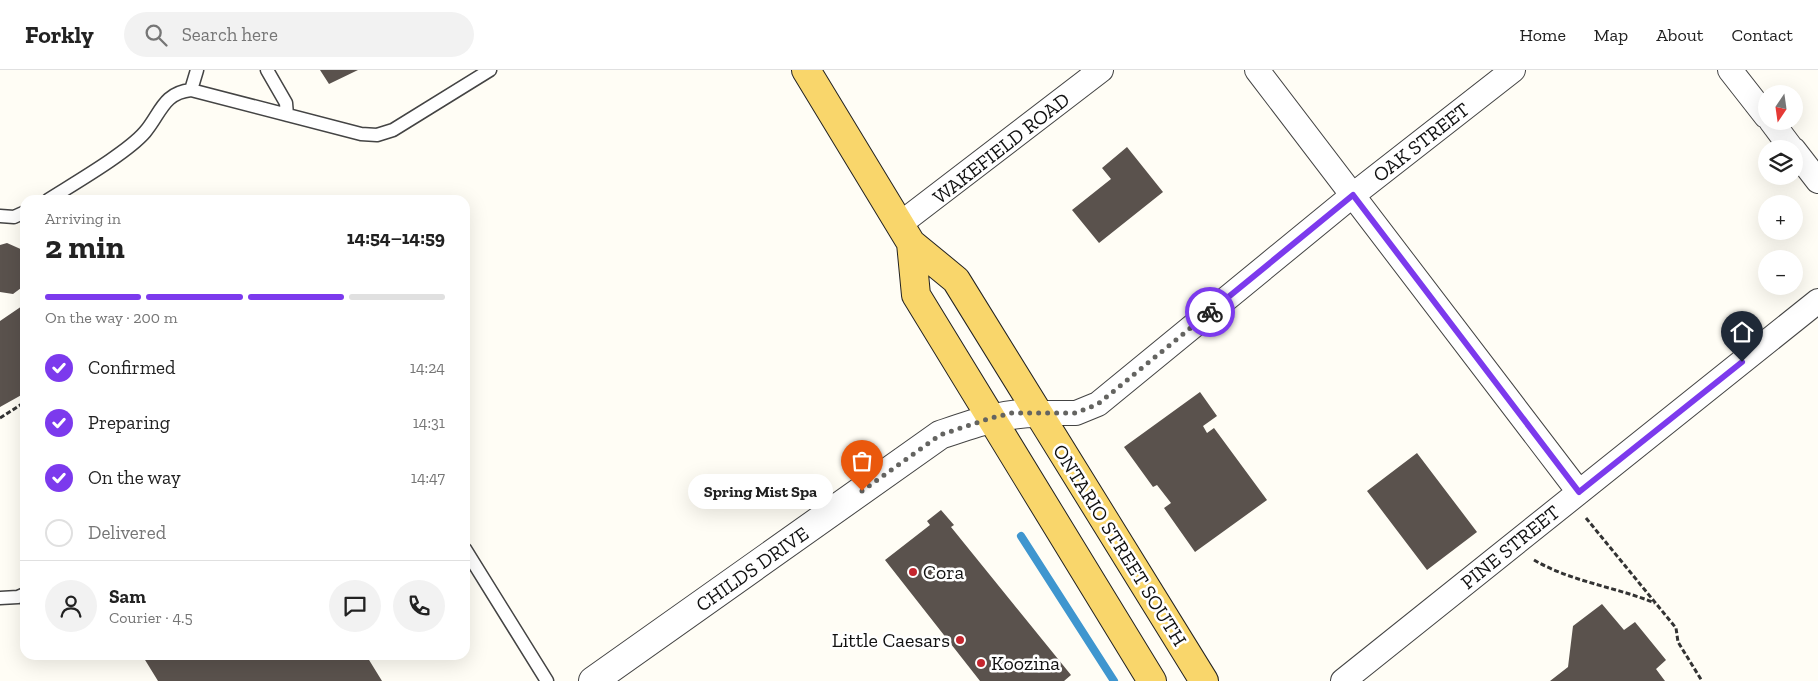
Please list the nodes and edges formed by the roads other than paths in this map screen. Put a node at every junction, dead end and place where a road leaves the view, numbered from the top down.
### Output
1 (197, 70) edge
2 (267, 70) edge
3 (490, 70) edge
4 (806, 70) edge
5 (1101, 70) edge
6 (1257, 70) edge
7 (1513, 70) edge
8 (1730, 70) edge
9 (191, 90) junction
10 (1758, 106) edge
11 (287, 115) junction
12 (1778, 130) edge
13 (1785, 140) edge
14 (1803, 162) edge
15 (1818, 181) edge
16 (56, 195) edge
17 (1353, 195) junction
18 (20, 214) edge
19 (0, 216) edge
20 (906, 234) junction
21 (1818, 301) edge
22 (1039, 413) junction
23 (991, 418) junction
24 (1575, 496) junction
25 (470, 557) edge
26 (20, 596) edge
27 (0, 598) edge
28 (547, 681) edge
29 (594, 681) edge
30 (1152, 681) edge
31 (1204, 681) edge
32 (1343, 681) edge

1 - 9 lane
2 - 11 lane
3 - 11 lane
4 - 20 main road, ONTARIO STREET SOUTH
5 - 20 street, WAKEFIELD ROAD
6 - 17 street
7 - 17 street, OAK STREET
8 - 10 street
9 - 11 lane
9 - 16 lane
12 - 13 street
14 - 15 street
17 - 22 street, OAK STREET
17 - 24 street
18 - 19 lane
20 - 22 main road, ONTARIO STREET SOUTH
20 - 23 main road, ONTARIO STREET SOUTH
21 - 24 street, PINE STREET
22 - 23 street, CHILDS DRIVE
22 - 31 main road, ONTARIO STREET SOUTH
23 - 29 street, CHILDS DRIVE
23 - 30 main road, ONTARIO STREET SOUTH
24 - 32 street, PINE STREET
25 - 28 lane
26 - 27 lane

